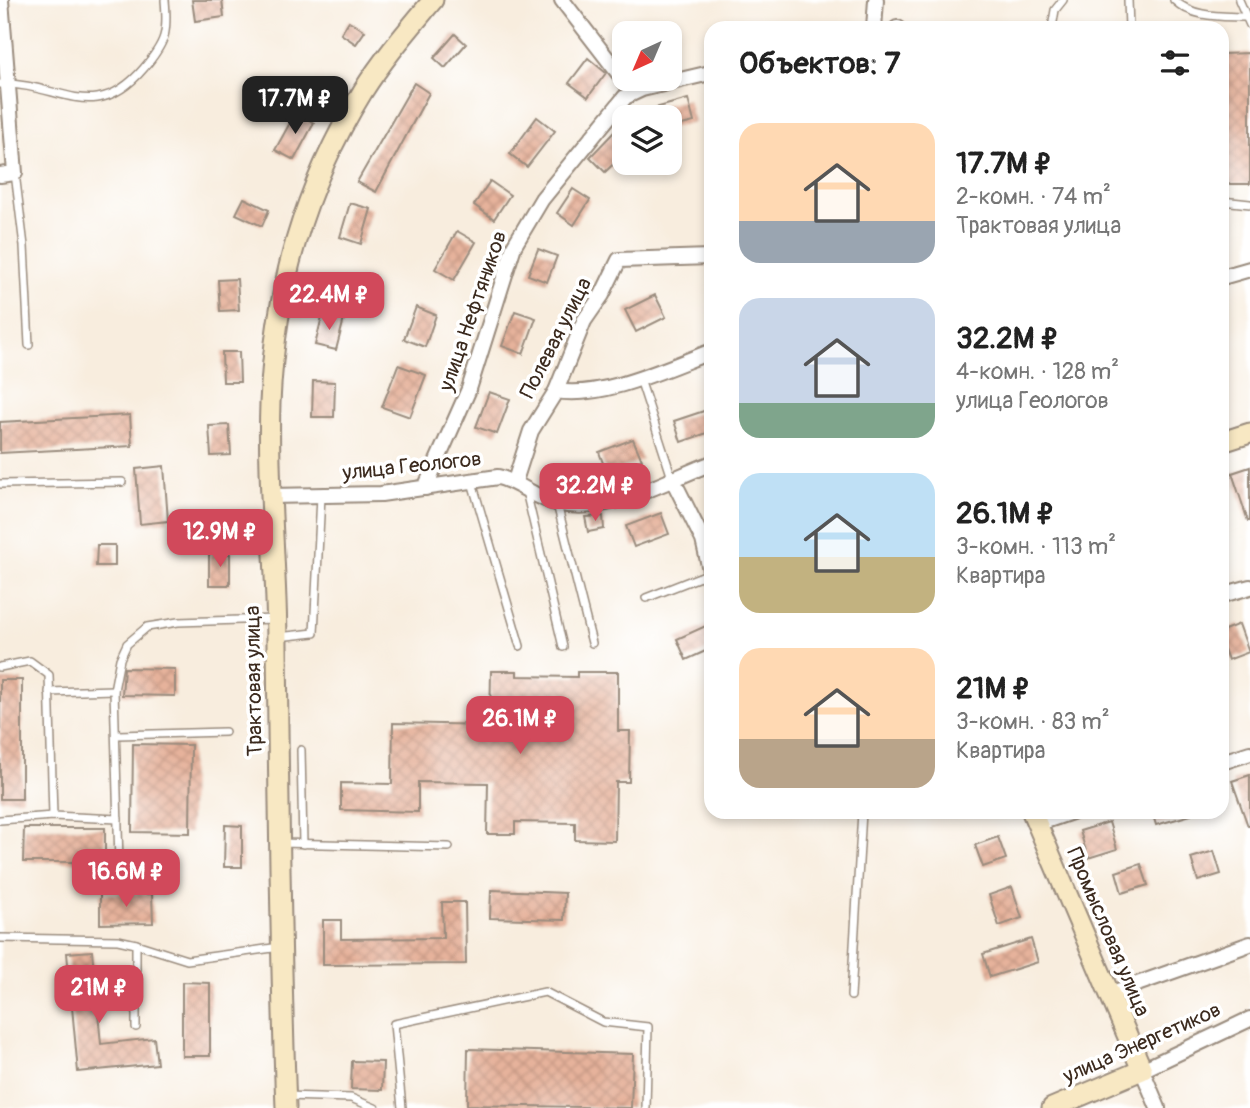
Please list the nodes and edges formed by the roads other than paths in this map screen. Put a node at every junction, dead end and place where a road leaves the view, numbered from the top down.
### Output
1 (1, 0) edge
2 (165, 0) edge
3 (433, 0) edge
4 (562, 0) edge
5 (876, 0) edge
6 (1063, 0) edge
7 (1128, 0) edge
8 (1174, 0) edge
9 (1239, 0) edge
10 (1244, 17) junction
11 (874, 21) edge
12 (1053, 21) edge
13 (1129, 21) edge
14 (1250, 25) edge
15 (704, 74) edge
16 (5, 84) edge
17 (633, 92) junction
18 (7, 174) edge
19 (1229, 202) edge
20 (1250, 204) edge
21 (704, 257) edge
22 (1250, 270) edge
23 (1229, 275) edge
24 (29, 345) dead end
25 (704, 354) edge
26 (639, 378) junction
27 (556, 391) junction
28 (1250, 433) edge
29 (1229, 440) edge
30 (704, 466) edge
31 (673, 478) junction
32 (122, 482) dead end
33 (472, 482) junction
34 (0, 484) edge
35 (520, 485) junction
36 (425, 488) junction
37 (270, 496) junction
38 (321, 496) junction
39 (556, 503) junction
40 (704, 544) edge
41 (704, 574) edge
42 (1250, 587) edge
43 (1229, 593) edge
44 (646, 598) dead end
45 (277, 628) junction
46 (592, 643) dead end
47 (520, 646) dead end
48 (563, 647) dead end
49 (0, 667) edge
50 (114, 690) junction
51 (49, 692) junction
52 (225, 732) dead end
53 (118, 735) junction
54 (301, 750) dead end
55 (1250, 753) edge
56 (1229, 760) edge
57 (53, 816) junction
58 (118, 819) junction
59 (862, 819) edge
60 (1034, 819) edge
61 (0, 820) edge
62 (279, 843) junction
63 (303, 844) junction
64 (449, 847) dead end
65 (119, 862) dead end
66 (0, 938) edge
67 (136, 944) junction
68 (1250, 944) edge
69 (281, 947) junction
70 (1109, 994) junction
71 (850, 996) dead end
72 (1250, 1019) edge
73 (135, 1027) dead end
74 (1142, 1070) junction
75 (286, 1102) edge
76 (375, 1108) edge
77 (402, 1108) edge
78 (646, 1108) edge
79 (1052, 1108) edge
80 (1158, 1108) edge

1 - 16 street
2 - 16 lane
3 - 37 street, Трактовая улица
4 - 17 street
5 - 11 street
6 - 12 lane
7 - 13 lane
8 - 10 lane
9 - 10 lane
10 - 14 lane
15 - 17 street, улица Нефтяников
16 - 18 street
17 - 36 street, улица Нефтяников
18 - 24 lane
19 - 20 lane
21 - 27 street, Полевая улица
22 - 23 street
25 - 26 street
26 - 27 street
26 - 31 lane
27 - 35 street, Полевая улица
28 - 29 street
30 - 31 street, улица Геологов
31 - 39 street, улица Геологов
31 - 40 street
32 - 34 lane
33 - 35 street, улица Геологов
33 - 36 street, улица Геологов
33 - 47 lane
35 - 39 street, улица Геологов
35 - 48 lane
36 - 38 street, улица Геологов
37 - 38 street, улица Геологов
37 - 45 street, Трактовая улица
38 - 45 lane
39 - 46 lane
41 - 44 lane
42 - 43 street
45 - 50 lane
45 - 62 street, Трактовая улица
49 - 51 lane
50 - 51 lane
50 - 53 lane
51 - 57 lane
52 - 53 lane
53 - 58 lane
54 - 63 lane
55 - 56 street
57 - 58 lane
57 - 61 lane
58 - 65 lane
59 - 71 lane
60 - 70 street, Промысловая улица
62 - 63 lane
62 - 69 street, Трактовая улица
63 - 64 lane
66 - 67 lane
67 - 69 lane
67 - 73 lane
68 - 70 street
69 - 75 street, Трактовая улица
70 - 74 street, Промысловая улица
72 - 74 street, улица Энергетиков
74 - 79 street, улица Энергетиков
74 - 80 street
75 - 76 lane
77 - 78 lane

